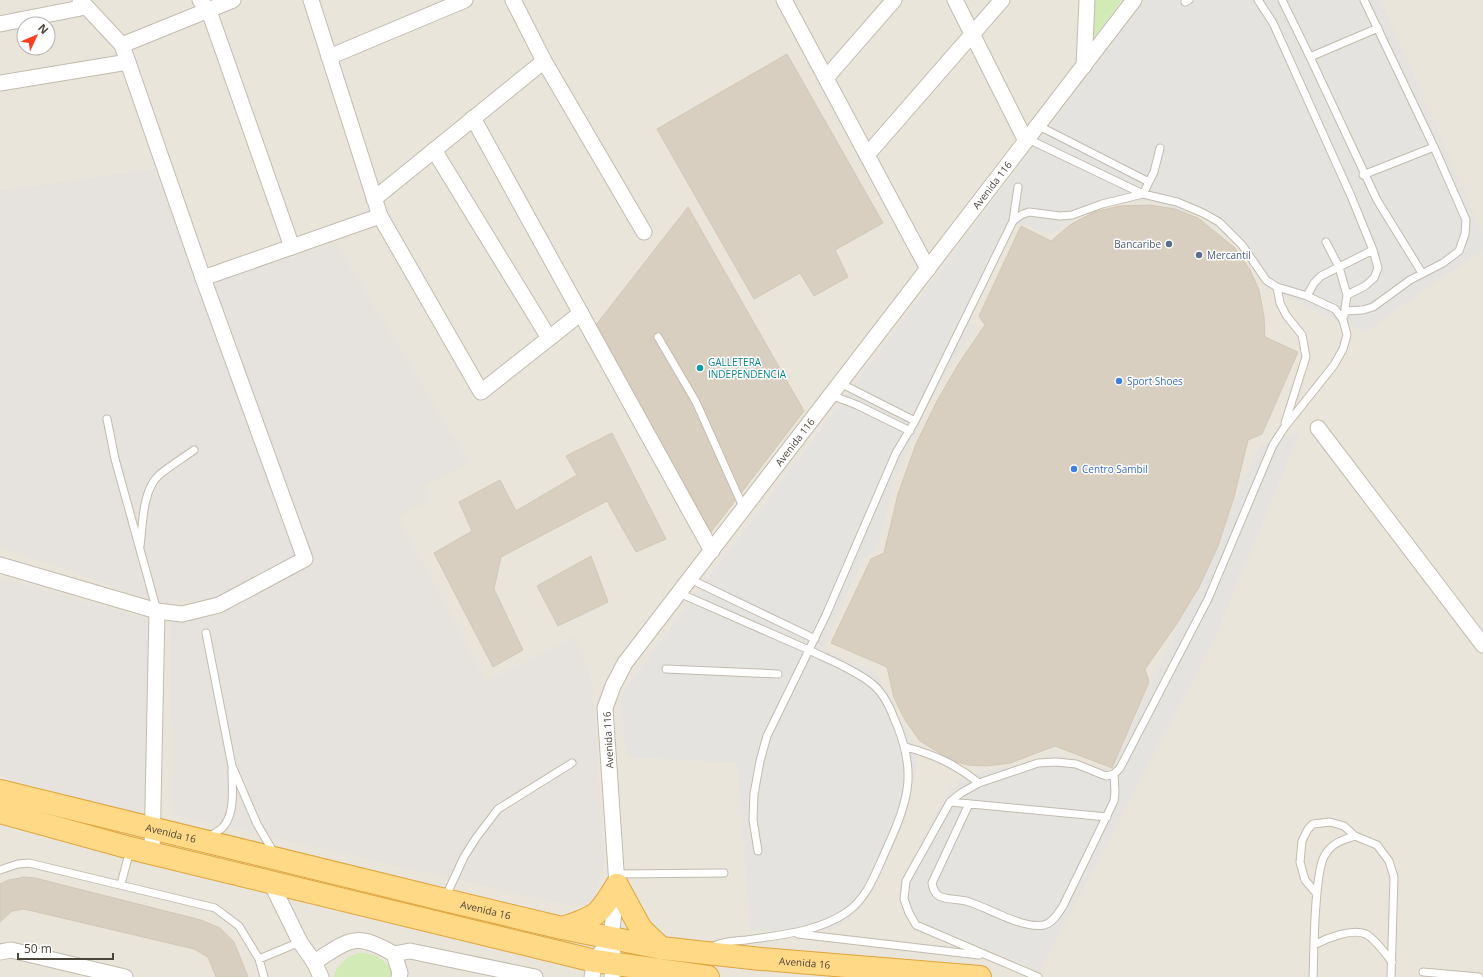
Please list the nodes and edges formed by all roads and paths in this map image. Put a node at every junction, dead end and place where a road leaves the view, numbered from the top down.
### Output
1 (233, 0) edge
2 (311, 0) edge
3 (465, 0) edge
4 (784, 0) edge
5 (894, 0) edge
6 (955, 0) edge
7 (1002, 0) edge
8 (1086, 0) edge
9 (1134, 0) edge
10 (1258, 0) edge
11 (1282, 0) edge
12 (1364, 0) edge
13 (516, 2) edge
14 (83, 3) edge
15 (204, 5) edge
16 (0, 24) edge
17 (1378, 28) junction
18 (972, 34) junction
19 (122, 45) junction
20 (329, 57) junction
21 (1310, 57) junction
22 (544, 61) junction
23 (128, 62) junction
24 (1084, 66) junction
25 (826, 78) junction
26 (0, 83) edge
27 (473, 118) junction
28 (1039, 126) junction
29 (1027, 140) junction
30 (1434, 146) junction
31 (1160, 148) dead end
32 (434, 150) junction
33 (867, 155) junction
34 (1363, 175) junction
35 (1149, 182) junction
36 (1018, 187) dead end
37 (1143, 194) junction
38 (374, 199) junction
39 (380, 216) junction
40 (1013, 221) junction
41 (644, 232) dead end
42 (1326, 242) dead end
43 (292, 247) junction
44 (1373, 250) junction
45 (1339, 267) junction
46 (928, 269) junction
47 (1422, 273) junction
48 (203, 278) junction
49 (1277, 286) junction
50 (1347, 295) junction
51 (1306, 296) junction
52 (1345, 312) junction
53 (581, 313) junction
54 (1343, 320) junction
55 (658, 337) dead end
56 (548, 338) junction
57 (836, 389) junction
58 (107, 419) dead end
59 (915, 421) junction
60 (1284, 428) junction
61 (1318, 428) dead end
62 (910, 431) junction
63 (194, 450) dead end
64 (744, 509) junction
65 (140, 550) junction
66 (712, 551) junction
67 (0, 565) edge
68 (690, 579) junction
69 (679, 593) junction
70 (157, 611) junction
71 (206, 633) dead end
72 (815, 639) junction
73 (1483, 645) edge
74 (809, 650) junction
75 (666, 669) dead end
76 (778, 674) dead end
77 (906, 746) junction
78 (572, 763) dead end
79 (232, 766) junction
80 (1114, 774) junction
81 (979, 783) junction
82 (950, 802) junction
83 (970, 804) junction
84 (0, 807) edge
85 (1107, 817) junction
86 (154, 828) junction
87 (1355, 836) junction
88 (200, 841) junction
89 (130, 848) junction
90 (758, 851) dead end
91 (152, 854) junction
92 (278, 860) junction
93 (0, 870) edge
94 (724, 873) dead end
95 (616, 879) junction
96 (272, 883) junction
97 (121, 884) junction
98 (1317, 894) junction
99 (444, 900) junction
100 (562, 928) junction
101 (793, 933) junction
102 (611, 938) junction
103 (300, 942) junction
104 (1314, 945) junction
105 (661, 948) junction
106 (0, 952) edge
107 (699, 953) junction
108 (394, 954) junction
109 (989, 956) junction
110 (259, 959) junction
111 (314, 962) junction
112 (1392, 962) junction
113 (603, 970) edge
114 (1423, 972) dead end
115 (125, 977) edge
116 (264, 977) edge
117 (321, 977) edge
118 (399, 977) edge
119 (535, 977) edge
120 (708, 977) edge
121 (980, 977) edge
122 (1038, 977) edge
123 (1313, 977) edge
124 (1391, 977) edge
125 (1479, 977) edge

1 - 15 street
2 - 20 street
3 - 20 street
4 - 25 street
5 - 25 street
6 - 18 street
7 - 18 street
8 - 24 street
9 - 24 street, Avenida 116
10 - 44 lane
11 - 21 lane
12 - 17 lane
13 - 22 street
14 - 16 street
14 - 19 street
15 - 19 street
15 - 43 street
17 - 21 lane
17 - 30 lane
18 - 29 street
18 - 33 street
19 - 23 street
20 - 38 street
21 - 34 lane
22 - 27 street
22 - 41 street
23 - 26 street
23 - 48 street
24 - 28 street, Avenida 116
25 - 33 street
27 - 32 street
27 - 53 street
28 - 29 street, Avenida 116
28 - 35 lane
29 - 37 lane
29 - 46 street, Avenida 116
30 - 34 lane
30 - 47 lane
31 - 35 lane
32 - 38 street
32 - 56 street
33 - 46 street
34 - 47 lane
35 - 37 lane
36 - 40 lane
37 - 40 lane
37 - 49 lane
38 - 39 street
39 - 43 street
39 - 56 street
40 - 59 lane
42 - 45 lane
43 - 48 street
44 - 45 lane
44 - 50 lane
45 - 50 lane
45 - 51 lane
46 - 57 street, Avenida 116
47 - 52 lane
48 - 70 street
49 - 51 lane
49 - 60 lane
50 - 52 lane
51 - 54 lane
52 - 54 lane
53 - 56 street
53 - 66 street
54 - 60 lane
55 - 64 lane
57 - 59 lane
57 - 62 lane
57 - 64 street, Avenida 116
58 - 65 lane
59 - 62 lane
60 - 80 lane
61 - 73 street
62 - 72 lane
63 - 65 lane
64 - 66 street, Avenida 116
65 - 70 lane
66 - 68 street, Avenida 116
67 - 70 street
68 - 69 street, Avenida 116
68 - 72 lane
69 - 74 lane
69 - 95 street, Avenida 116
70 - 86 street
71 - 79 lane
72 - 74 lane
74 - 77 lane
74 - 90 lane
75 - 76 lane
77 - 81 lane
77 - 101 lane
78 - 99 lane
79 - 88 lane
79 - 92 lane
80 - 81 lane
80 - 85 lane
81 - 82 lane
82 - 83 lane
82 - 109 lane
83 - 85 lane
83 - 85 lane
84 - 86 highway, Avenida 16
84 - 89 highway, Avenida 16
86 - 88 highway, Avenida 16
86 - 91 street
87 - 98 lane
87 - 98 lane
87 - 112 lane
88 - 92 highway, Avenida 16
89 - 91 highway, Avenida 16
89 - 97 lane
91 - 96 highway, Avenida 16
92 - 99 highway, Avenida 16
93 - 97 lane
94 - 95 lane
95 - 100 highway
95 - 102 street, Avenida 116
95 - 105 highway
96 - 103 street
96 - 113 highway, Avenida 16
97 - 110 lane
98 - 104 lane
99 - 100 highway, Avenida 16
100 - 102 highway, Avenida 16
101 - 107 lane
101 - 109 lane
102 - 105 highway, Avenida 16
102 - 113 street
103 - 110 lane
103 - 111 street
104 - 112 lane
104 - 123 lane
105 - 107 highway, Avenida 16
106 - 115 street
107 - 121 highway, Avenida 16
108 - 111 street
108 - 118 street
108 - 119 street
109 - 122 lane
110 - 116 lane
111 - 117 street
112 - 124 lane
113 - 120 highway, Avenida 16
114 - 125 lane

